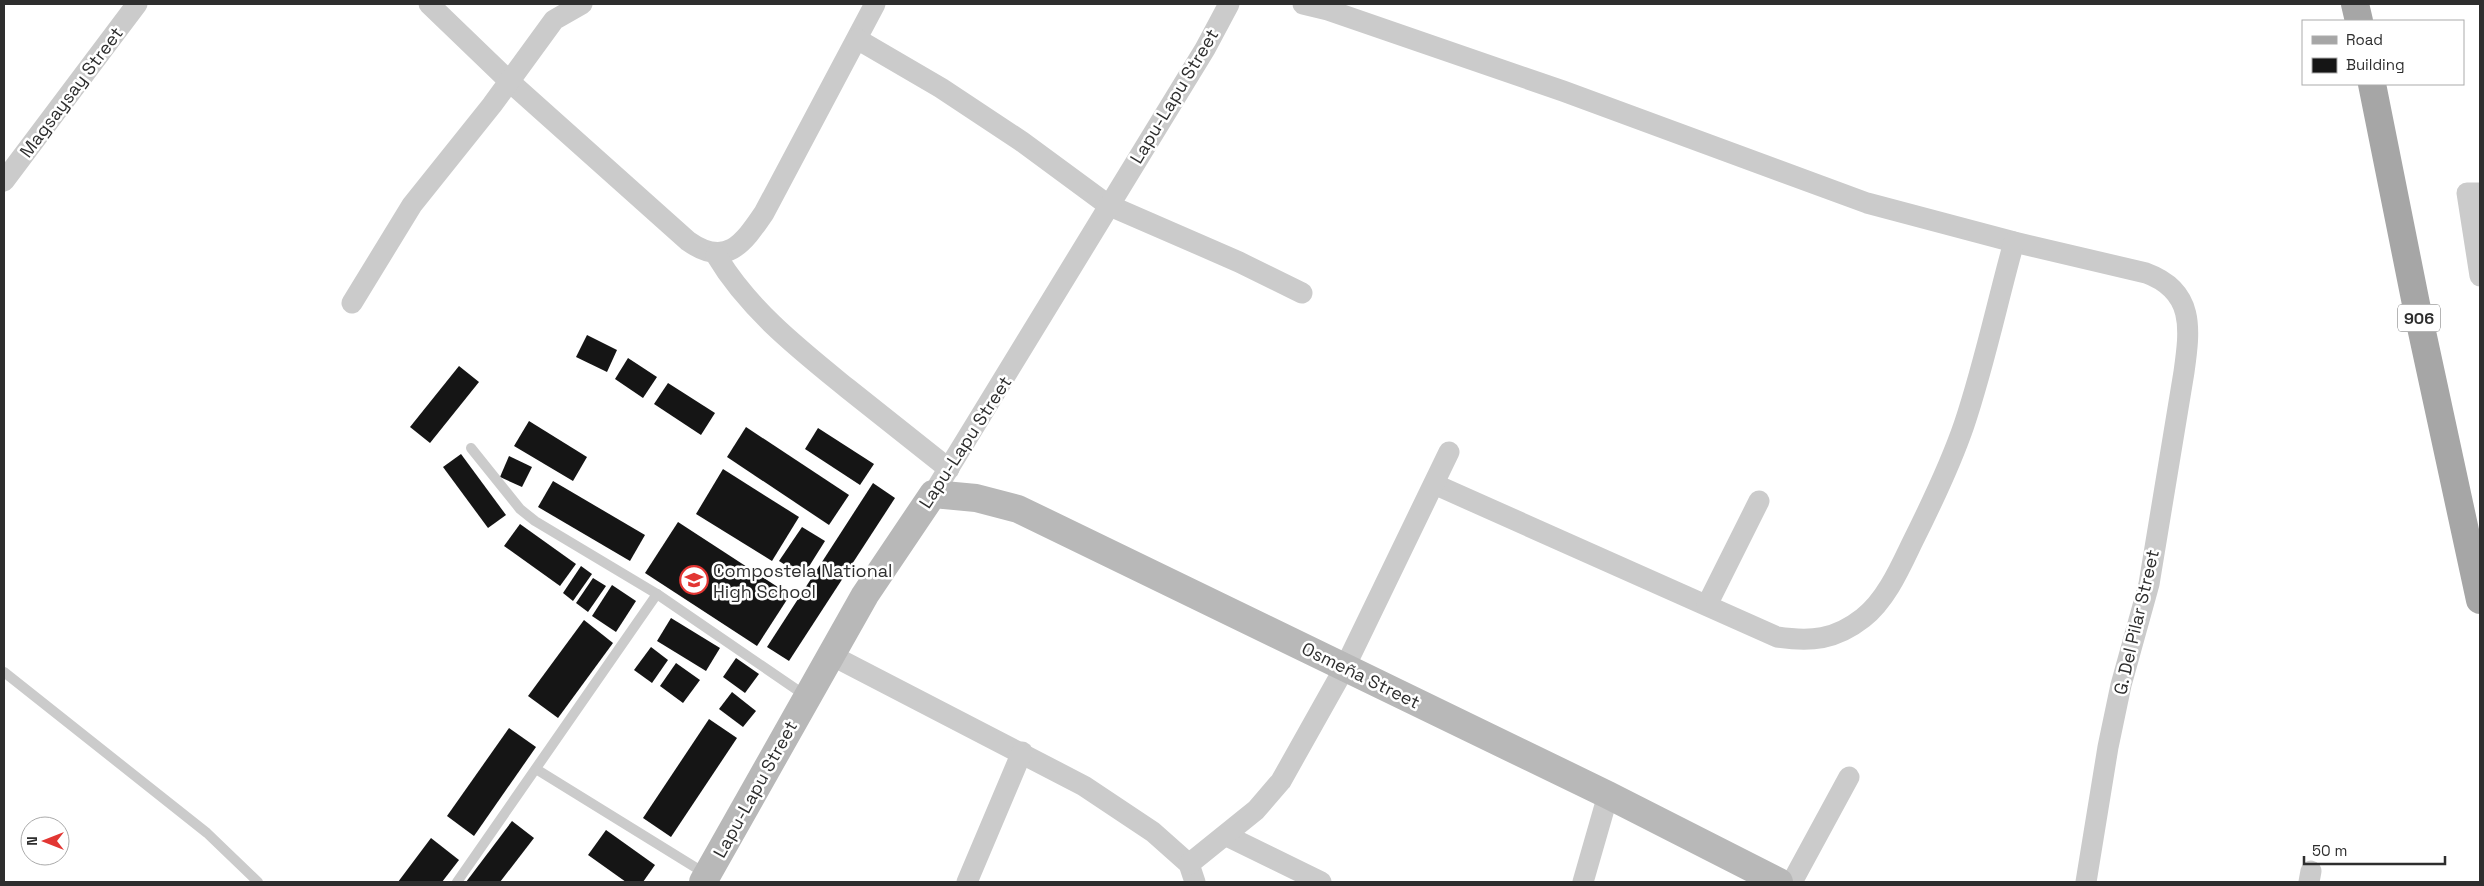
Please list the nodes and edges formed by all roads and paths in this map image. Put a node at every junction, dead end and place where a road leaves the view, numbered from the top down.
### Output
1 (137, 4) edge
2 (428, 4) edge
3 (582, 4) edge
4 (876, 4) edge
5 (1229, 4) edge
6 (1303, 4) edge
7 (2356, 4) edge
8 (2359, 20) edge
9 (857, 39) junction
10 (509, 81) junction
11 (2372, 85) edge
12 (4, 181) edge
13 (2480, 193) edge
14 (1108, 205) junction
15 (2014, 242) junction
16 (716, 255) junction
17 (2480, 276) edge
18 (1302, 293) dead end
19 (352, 303) dead end
20 (471, 448) dead end
21 (1449, 452) dead end
22 (949, 470) junction
23 (1434, 484) junction
24 (933, 494) junction
25 (1760, 501) dead end
26 (657, 594) junction
27 (2480, 600) edge
28 (1707, 604) junction
29 (831, 655) junction
30 (1345, 667) junction
31 (4, 672) edge
32 (808, 696) junction
33 (1022, 752) junction
34 (536, 769) junction
35 (1848, 777) dead end
36 (1608, 795) junction
37 (1227, 836) junction
38 (1192, 873) edge
39 (705, 879) edge
40 (258, 882) edge
41 (457, 882) edge
42 (967, 882) edge
43 (1321, 882) edge
44 (1584, 882) edge
45 (1779, 882) edge
46 (1792, 882) edge
47 (2086, 882) edge

1 - 12 street, Magsaysay Street
2 - 10 street
3 - 10 street
4 - 9 street
5 - 14 street, Lapu-Lapu Street
6 - 15 street
7 - 8 main road
9 - 14 street
9 - 16 street
10 - 16 street
10 - 19 street
11 - 27 main road, 906
13 - 17 street
14 - 18 street
14 - 22 street, Lapu-Lapu Street
15 - 28 street
15 - 47 street, G. Del Pilar Street
16 - 22 street
20 - 26 lane
21 - 23 street
22 - 24 street, Lapu-Lapu Street
23 - 28 street
23 - 30 street
24 - 29 street, Lapu-Lapu Street
24 - 30 street, Osmeña Street
25 - 28 street
26 - 32 lane
26 - 34 lane
29 - 32 street, Lapu-Lapu Street
29 - 33 street
30 - 36 street, Osmeña Street
30 - 37 street
31 - 40 lane
32 - 39 street, Lapu-Lapu Street
33 - 38 street
33 - 42 street
34 - 39 lane
34 - 41 lane
35 - 46 street
36 - 44 street
36 - 45 street, Osmeña Street
37 - 38 street
37 - 43 street

